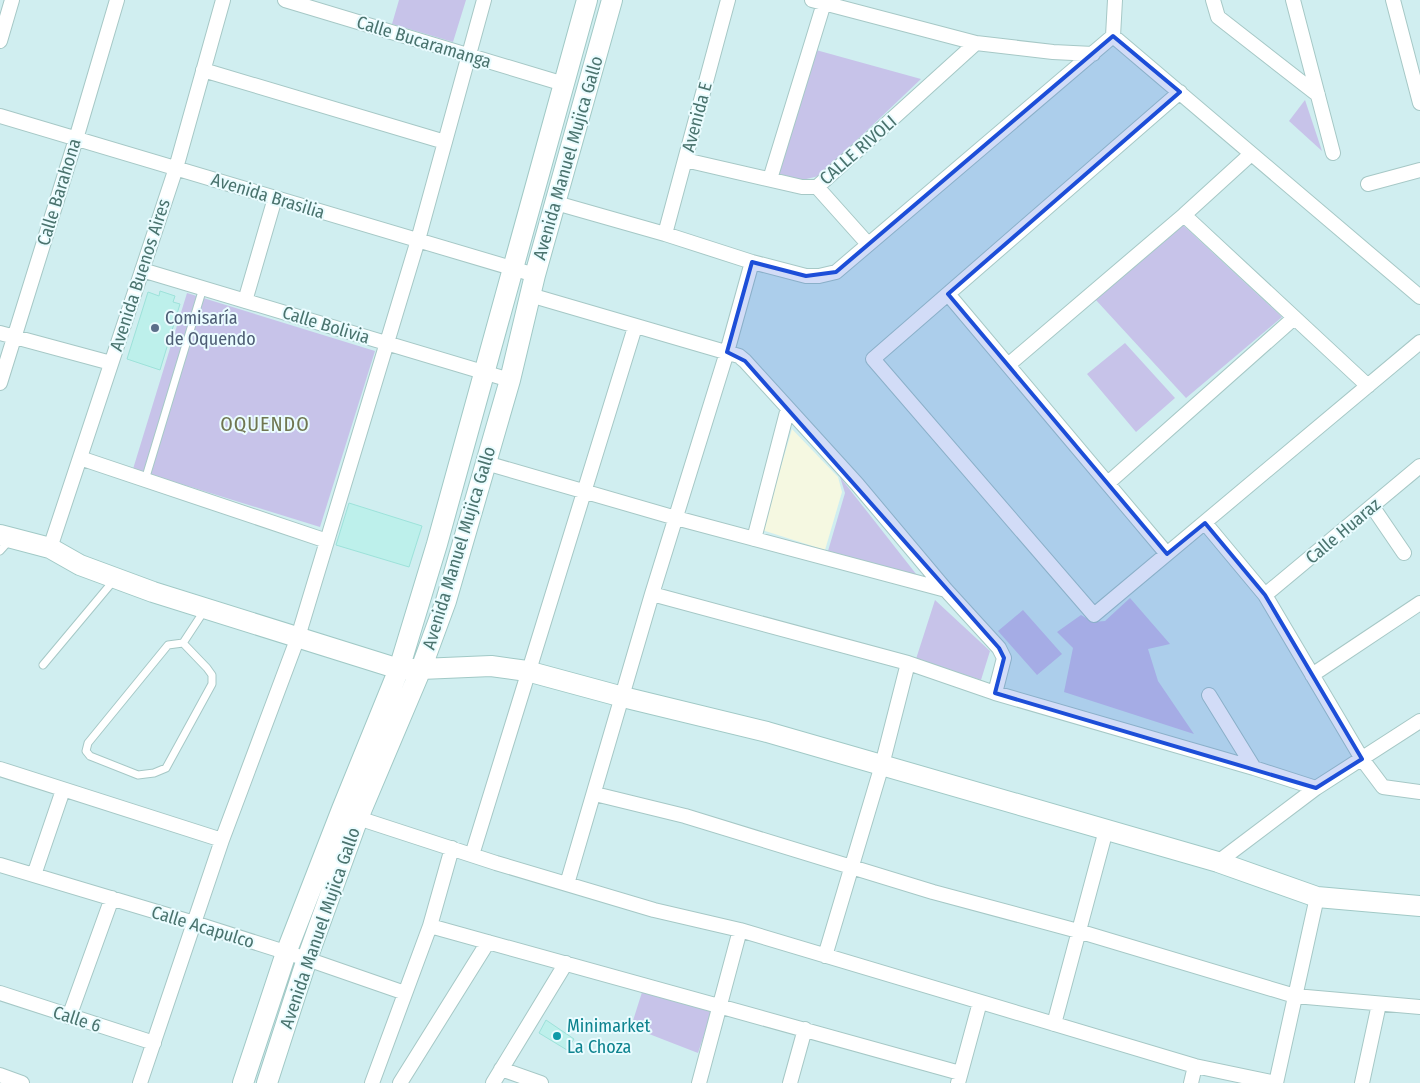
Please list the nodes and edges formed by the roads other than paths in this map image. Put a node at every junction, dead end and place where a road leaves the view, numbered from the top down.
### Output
1 (12, 0) edge
2 (118, 0) edge
3 (223, 0) edge
4 (285, 0) edge
5 (484, 0) edge
6 (587, 0) edge
7 (612, 0) edge
8 (728, 0) edge
9 (1115, 0) edge
10 (1213, 0) edge
11 (1293, 0) edge
12 (1393, 0) edge
13 (818, 1) edge
14 (1113, 36) junction
15 (0, 41) edge
16 (976, 44) junction
17 (1093, 54) junction
18 (469, 55) junction
19 (204, 70) junction
20 (564, 84) junction
21 (1180, 92) junction
22 (1318, 95) junction
23 (1420, 103) edge
24 (0, 116) edge
25 (76, 139) junction
26 (445, 142) junction
27 (1333, 153) dead end
28 (1251, 154) junction
29 (686, 160) junction
30 (176, 168) junction
31 (1420, 170) edge
32 (770, 179) junction
33 (1368, 184) dead end
34 (817, 187) junction
35 (275, 198) junction
36 (556, 203) junction
37 (1184, 215) junction
38 (665, 234) junction
39 (418, 240) junction
40 (868, 244) junction
41 (752, 262) junction
42 (513, 268) junction
43 (142, 270) junction
44 (535, 275) junction
45 (203, 288) junction
46 (948, 294) junction
47 (530, 295) junction
48 (1420, 297) edge
49 (245, 301) junction
50 (1294, 318) junction
51 (635, 326) junction
52 (7, 335) edge
53 (1420, 342) edge
54 (387, 343) junction
55 (727, 352) junction
56 (111, 363) junction
57 (1008, 365) junction
58 (485, 372) junction
59 (510, 380) junction
60 (0, 383) edge
61 (1368, 386) junction
62 (788, 408) junction
63 (80, 458) junction
64 (486, 463) junction
65 (1420, 466) edge
66 (145, 480) junction
67 (1108, 483) junction
68 (585, 491) junction
69 (1372, 506) junction
70 (676, 518) junction
71 (1205, 523) junction
72 (754, 539) junction
73 (4, 541) edge
74 (327, 541) junction
75 (50, 548) junction
76 (1404, 553) dead end
77 (1167, 554) junction
78 (116, 578) junction
79 (946, 590) junction
80 (652, 594) junction
81 (1265, 596) junction
82 (1420, 603) edge
83 (206, 608) junction
84 (298, 637) junction
85 (183, 643) junction
86 (908, 663) junction
87 (43, 665) dead end
88 (399, 669) junction
89 (421, 669) junction
90 (528, 671) junction
91 (1312, 675) junction
92 (995, 693) junction
93 (1209, 695) dead end
94 (623, 697) junction
95 (1420, 721) edge
96 (1362, 759) junction
97 (882, 765) junction
98 (1254, 768) junction
99 (0, 769) edge
100 (1289, 779) junction
101 (1316, 788) junction
102 (63, 790) junction
103 (1420, 792) edge
104 (594, 794) junction
105 (1294, 805) junction
106 (350, 814) junction
107 (1106, 830) junction
108 (222, 840) junction
109 (452, 848) junction
110 (472, 855) junction
111 (1218, 862) junction
112 (0, 865) edge
113 (851, 866) junction
114 (34, 876) junction
115 (567, 884) junction
116 (1317, 897) junction
117 (112, 898) junction
118 (1420, 906) edge
119 (194, 923) junction
120 (430, 926) junction
121 (740, 930) junction
122 (1078, 931) junction
123 (488, 942) junction
124 (286, 953) junction
125 (826, 956) junction
126 (307, 959) junction
127 (566, 963) junction
128 (0, 993) edge
129 (405, 993) junction
130 (1294, 996) junction
131 (980, 1002) junction
132 (1379, 1004) junction
133 (720, 1005) junction
134 (1420, 1007) edge
135 (69, 1017) junction
136 (1054, 1024) junction
137 (805, 1029) junction
138 (154, 1043) junction
139 (1195, 1066) junction
140 (501, 1069) junction
141 (0, 1075) edge
142 (959, 1078) edge
143 (703, 1082) edge
144 (22, 1083) edge
145 (140, 1083) edge
146 (243, 1083) edge
147 (267, 1083) edge
148 (372, 1083) edge
149 (400, 1083) edge
150 (493, 1083) edge
151 (541, 1083) edge
152 (790, 1083) edge
153 (1191, 1083) edge
154 (1276, 1083) edge
155 (1362, 1083) edge

1 - 15 street
2 - 25 street, Calle Barahona
3 - 19 street, Avenida Buenos Aires
4 - 18 street, Calle Bucaramanga
5 - 18 street
6 - 20 street, Avenida Manuel Mujica Gallo
7 - 36 street, Avenida Manuel Mujica Gallo
8 - 29 street, Avenida E
9 - 14 street
10 - 22 street
11 - 22 street
12 - 23 street
13 - 16 street
13 - 32 street
14 - 17 street
14 - 21 street
16 - 17 street
16 - 34 street, CALLE RIVOLI
17 - 40 street
18 - 20 street, Calle Bucaramanga
18 - 26 street
19 - 26 street
19 - 30 street, Avenida Buenos Aires
20 - 42 street, Avenida Manuel Mujica Gallo
21 - 28 street
21 - 46 street
22 - 27 street
24 - 25 street, Avenida Brasilia
25 - 30 street, Avenida Brasilia
25 - 52 street, Calle Barahona
26 - 39 street
28 - 37 street
28 - 48 street
29 - 32 street, CALLE RIVOLI
29 - 38 street, Avenida E
30 - 35 street, Avenida Brasilia
30 - 43 street, Avenida Buenos Aires
31 - 33 street
32 - 34 street, CALLE RIVOLI
34 - 40 street
35 - 39 street, Avenida Brasilia
35 - 49 street
36 - 38 street
36 - 44 street, Avenida Manuel Mujica Gallo
37 - 50 street
37 - 57 street
38 - 41 street
39 - 42 street, Avenida Brasilia
39 - 54 street
40 - 41 street
41 - 55 street
42 - 44 street, Avenida Brasilia
42 - 58 street, Avenida Manuel Mujica Gallo
43 - 45 street, Calle Bolivia
43 - 56 street, Avenida Buenos Aires
44 - 47 street, Avenida Manuel Mujica Gallo
45 - 49 street, Calle Bolivia
45 - 66 lane
46 - 57 street
46 - 77 street
47 - 51 street
47 - 59 street, Avenida Manuel Mujica Gallo
49 - 54 street, Calle Bolivia
50 - 61 street
50 - 67 street
51 - 55 street
51 - 68 street
52 - 56 street
52 - 60 street, Calle Barahona
53 - 61 street
54 - 58 street, Calle Bolivia
54 - 74 street
55 - 62 street
55 - 70 street
56 - 63 street, Avenida Buenos Aires
57 - 67 street
58 - 59 street, Calle Bolivia
58 - 88 street, Avenida Manuel Mujica Gallo
59 - 64 street, Avenida Manuel Mujica Gallo
61 - 71 street
62 - 72 street
62 - 79 street
63 - 66 street
63 - 75 street, Avenida Buenos Aires
64 - 68 street
64 - 89 street, Avenida Manuel Mujica Gallo
65 - 69 street, Calle Huaraz
66 - 74 street
67 - 77 street
68 - 70 street
68 - 90 street
69 - 76 street
69 - 81 street, Calle Huaraz
70 - 72 street
70 - 80 street
71 - 77 street
71 - 81 street
72 - 79 street
73 - 75 street
74 - 84 street
75 - 78 street
78 - 83 street
78 - 87 lane
79 - 92 street
80 - 86 street
80 - 94 street
81 - 91 street
82 - 91 street
83 - 84 street
83 - 85 lane
84 - 88 street
84 - 108 street
85 - 85 lane
86 - 92 street
86 - 97 street
88 - 89 street
88 - 106 street, Avenida Manuel Mujica Gallo
89 - 90 street
89 - 106 street, Avenida Manuel Mujica Gallo
90 - 94 street
90 - 110 street
91 - 96 street
92 - 98 street
93 - 98 street
94 - 97 street
94 - 104 street
95 - 96 street
96 - 101 street
96 - 103 street
97 - 107 street
97 - 113 street
98 - 100 street
99 - 102 street
100 - 101 street
100 - 105 street
101 - 105 street
102 - 108 street
102 - 114 street
104 - 113 street
104 - 115 street
105 - 111 street
106 - 109 street
106 - 124 street, Avenida Manuel Mujica Gallo
106 - 126 street, Avenida Manuel Mujica Gallo
107 - 111 street
107 - 122 street
108 - 119 street
109 - 110 street
109 - 120 street
110 - 115 street
111 - 116 street
112 - 114 street, Calle Acapulco
113 - 122 street
113 - 125 street
114 - 117 street, Calle Acapulco
115 - 121 street
116 - 118 street
116 - 130 street
117 - 119 street, Calle Acapulco
117 - 135 street
119 - 124 street, Calle Acapulco
119 - 138 street
120 - 123 street
120 - 129 street
121 - 125 street
121 - 133 street
122 - 130 street
122 - 136 street
123 - 127 street
123 - 149 street
124 - 126 street, Calle Acapulco
124 - 146 street, Avenida Manuel Mujica Gallo
125 - 131 street
126 - 129 street, Calle Acapulco
126 - 147 street, Avenida Manuel Mujica Gallo
127 - 133 street
127 - 140 street
128 - 135 street, Calle 6
129 - 148 street
130 - 132 street
130 - 154 street
131 - 136 street
131 - 142 street
132 - 134 street
132 - 155 street
133 - 137 street
133 - 143 street
135 - 138 street, Calle 6
136 - 139 street
137 - 142 street
137 - 152 street
138 - 145 street
139 - 153 street
139 - 154 street
140 - 150 street
140 - 151 street
141 - 144 street

